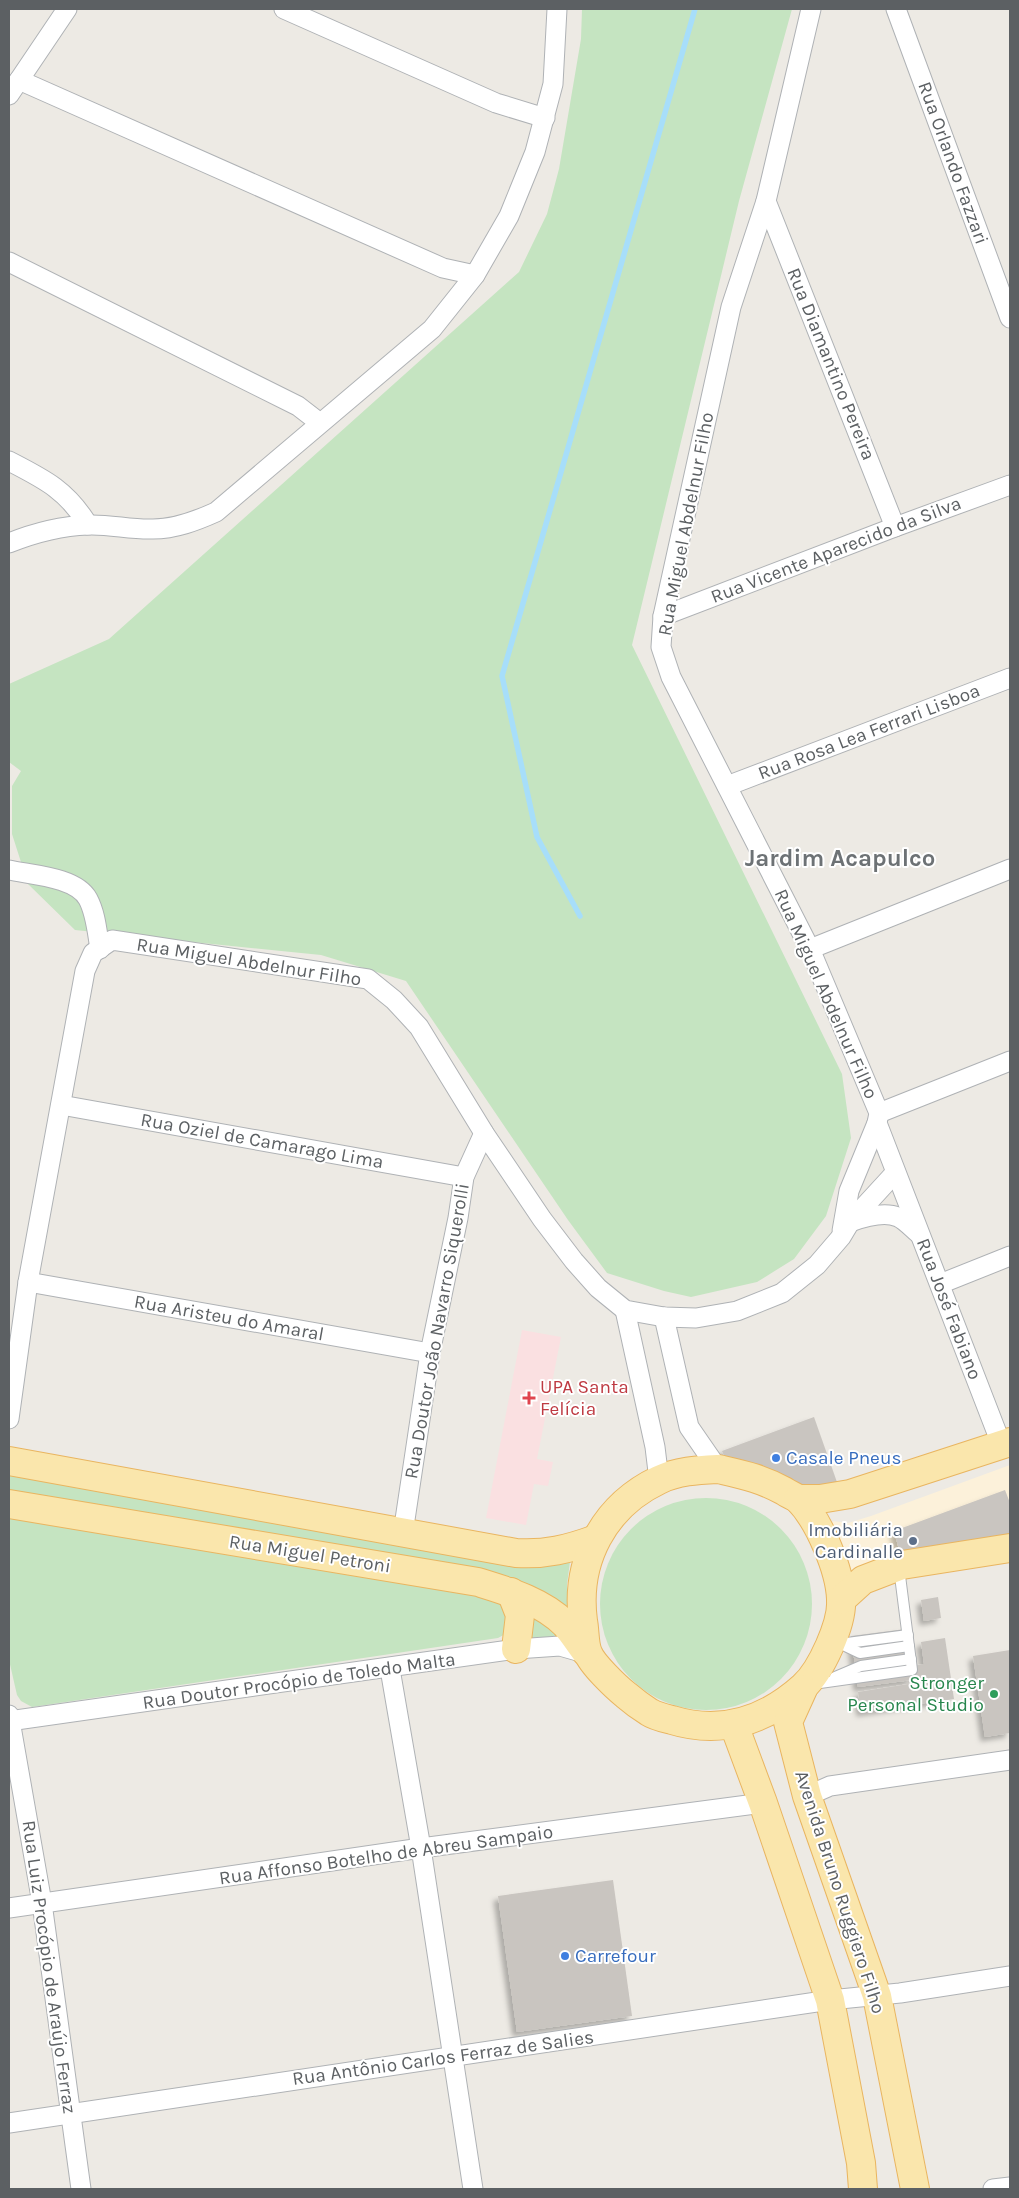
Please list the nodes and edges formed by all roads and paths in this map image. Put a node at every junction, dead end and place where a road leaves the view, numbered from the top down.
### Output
1 (67, 9) edge
2 (284, 9) edge
3 (557, 9) edge
4 (811, 9) edge
5 (896, 9) edge
6 (14, 87) edge
7 (545, 118) junction
8 (766, 201) junction
9 (9, 262) edge
10 (475, 275) junction
11 (1010, 318) edge
12 (320, 424) junction
13 (9, 461) edge
14 (1010, 485) edge
15 (88, 525) junction
16 (895, 526) junction
17 (9, 543) edge
18 (663, 616) junction
19 (1010, 678) edge
20 (727, 786) junction
21 (1010, 869) edge
22 (9, 870) edge
23 (100, 948) junction
24 (810, 949) junction
25 (1010, 1061) edge
26 (61, 1104) junction
27 (878, 1118) junction
28 (484, 1133) junction
29 (895, 1173) junction
30 (464, 1177) junction
31 (845, 1229) junction
32 (919, 1234) junction
33 (1010, 1256) edge
34 (28, 1282) junction
35 (940, 1284) junction
36 (625, 1310) junction
37 (664, 1317) junction
38 (430, 1353) junction
39 (9, 1419) edge
40 (1006, 1444) edge
41 (9, 1462) edge
42 (718, 1469) junction
43 (659, 1480) junction
44 (798, 1499) junction
45 (9, 1504) edge
46 (403, 1533) junction
47 (596, 1538) junction
48 (1010, 1548) edge
49 (899, 1566) junction
50 (511, 1592) junction
51 (842, 1600) junction
52 (908, 1635) junction
53 (835, 1645) junction
54 (909, 1646) junction
55 (516, 1649) junction
56 (588, 1654) junction
57 (390, 1669) junction
58 (814, 1684) junction
59 (9, 1719) edge
60 (734, 1725) junction
61 (1010, 1760) edge
62 (807, 1796) junction
63 (763, 1803) junction
64 (421, 1848) junction
65 (42, 1903) junction
66 (9, 1908) edge
67 (1010, 1976) edge
68 (877, 1996) junction
69 (830, 2000) junction
70 (451, 2057) junction
71 (70, 2113) junction
72 (9, 2123) edge
73 (1010, 2187) edge
74 (81, 2189) edge
75 (473, 2189) edge
76 (863, 2189) edge
77 (915, 2189) edge
78 (993, 2189) edge

1 - 6 street
2 - 7 street
3 - 7 street
4 - 8 street, Rua Miguel Abdelnur Filho
5 - 11 street, Rua Orlando Fazzari
6 - 10 street
7 - 10 street
8 - 16 street, Rua Diamantino Pereira
8 - 18 street, Rua Miguel Abdelnur Filho
9 - 12 street
10 - 12 street
12 - 15 street
13 - 15 street
14 - 16 street, Rua Vicente Aparecido da Silva
15 - 17 street
16 - 18 street, Rua Vicente Aparecido da Silva
18 - 20 street, Rua Miguel Abdelnur Filho
19 - 20 street, Rua Rosa Lea Ferrari Lisboa
20 - 24 street, Rua Miguel Abdelnur Filho
21 - 24 street
22 - 23 street
23 - 26 street
23 - 28 street, Rua Miguel Abdelnur Filho
24 - 27 street, Rua Miguel Abdelnur Filho
25 - 27 street
26 - 30 street, Rua Oziel de Camarago Lima
26 - 34 street
27 - 29 street, Rua Miguel Abdelnur Filho
27 - 31 street, Rua Miguel Abdelnur Filho
28 - 30 street, Rua Doutor João Navarro Siquerolli
28 - 36 street, Rua Miguel Abdelnur Filho
29 - 31 street, Rua Miguel Abdelnur Filho
29 - 32 street, Rua José Fabiano
30 - 38 street, Rua Doutor João Navarro Siquerolli
31 - 32 street
31 - 37 street, Rua Miguel Abdelnur Filho
32 - 35 street, Rua José Fabiano
33 - 35 street
34 - 38 street, Rua Aristeu do Amaral
34 - 39 street
35 - 40 street, Rua José Fabiano
36 - 37 street, Rua Miguel Abdelnur Filho
36 - 43 street
37 - 42 street
38 - 46 street, Rua Doutor João Navarro Siquerolli
40 - 44 main road
41 - 46 main road, Rua Miguel Petroni
42 - 43 main road
42 - 44 main road
43 - 47 main road
44 - 51 main road
45 - 50 main road, Rua Miguel Petroni
46 - 47 main road, Rua Miguel Petroni
47 - 56 main road
48 - 49 main road
49 - 51 main road
49 - 52 lane
50 - 55 main road
50 - 56 main road, Rua Miguel Petroni
51 - 53 main road
52 - 53 lane
52 - 54 lane
53 - 54 lane
53 - 58 main road
54 - 58 lane
55 - 56 street, Rua Doutor Procópio de Toledo Malta
55 - 57 street, Rua Doutor Procópio de Toledo Malta
56 - 60 main road, Rua Miguel Petroni
57 - 59 street, Rua Doutor Procópio de Toledo Malta
57 - 64 street
58 - 60 main road, Rua Miguel Petroni
58 - 62 main road, Avenida Bruno Ruggiero Filho
59 - 65 street, Rua Luiz Procópio de Araújo Ferraz
60 - 63 main road
61 - 62 street
62 - 68 main road, Avenida Bruno Ruggiero Filho
63 - 64 street, Rua Affonso Botelho de Abreu Sampaio
63 - 69 main road
64 - 65 street, Rua Affonso Botelho de Abreu Sampaio
64 - 70 street
65 - 66 street, Rua Affonso Botelho de Abreu Sampaio
65 - 71 street, Rua Luiz Procópio de Araújo Ferraz
67 - 68 street, Rua Antônio Carlos Ferraz de Salies
68 - 69 street, Rua Antônio Carlos Ferraz de Salies
68 - 77 main road, Avenida Bruno Ruggiero Filho
69 - 70 street, Rua Antônio Carlos Ferraz de Salies
69 - 76 main road
70 - 71 street, Rua Antônio Carlos Ferraz de Salies
70 - 75 street
71 - 72 street, Rua Antônio Carlos Ferraz de Salies
71 - 74 street, Rua Luiz Procópio de Araújo Ferraz
73 - 78 street

